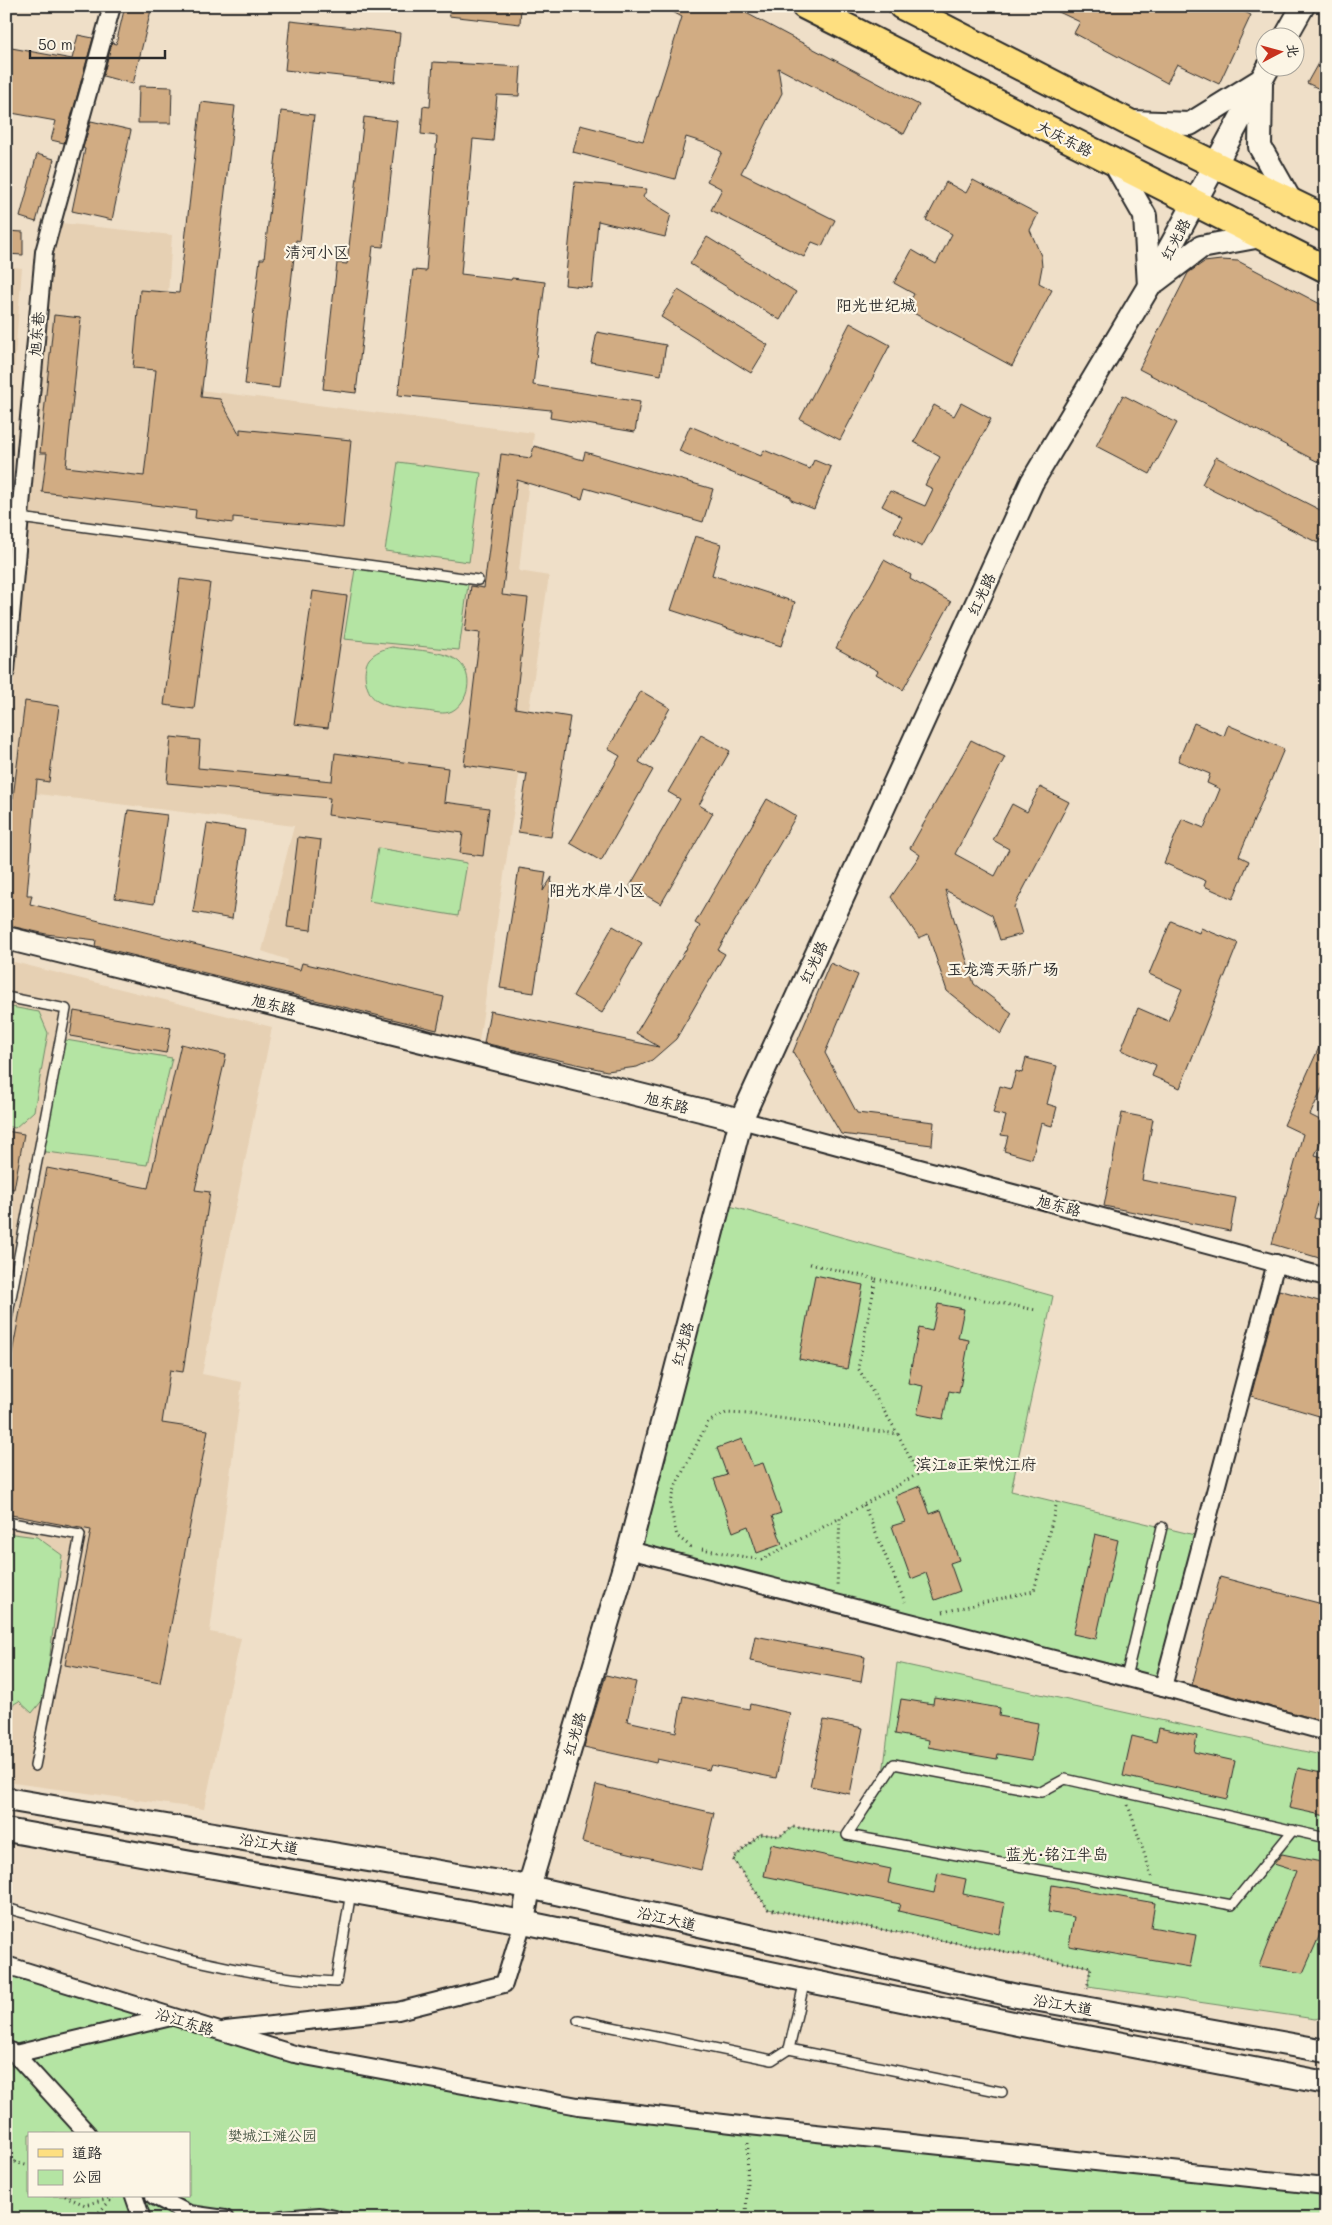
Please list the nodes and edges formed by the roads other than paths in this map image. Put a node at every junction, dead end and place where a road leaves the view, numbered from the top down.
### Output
1 (112, 6) edge
2 (805, 6) edge
3 (902, 6) edge
4 (1303, 6) edge
5 (1291, 28) edge
6 (1258, 78) edge
7 (1262, 78) edge
8 (1265, 78) edge
9 (1128, 122) junction
10 (1114, 162) junction
11 (1216, 164) junction
12 (1290, 200) junction
13 (1194, 203) junction
14 (1326, 219) edge
15 (1261, 236) junction
16 (1326, 268) edge
17 (1149, 286) junction
18 (20, 518) junction
19 (478, 580) dead end
20 (6, 671) edge
21 (6, 938) edge
22 (6, 997) edge
23 (741, 1120) junction
24 (1276, 1263) junction
25 (1326, 1276) edge
26 (6, 1324) edge
27 (6, 1522) edge
28 (1162, 1527) dead end
29 (629, 1550) junction
30 (1126, 1677) junction
31 (1164, 1687) junction
32 (1326, 1732) edge
33 (35, 1766) dead end
34 (6, 1799) edge
35 (6, 1830) edge
36 (1293, 1830) junction
37 (1326, 1838) edge
38 (529, 1887) junction
39 (351, 1892) junction
40 (6, 1908) edge
41 (523, 1922) junction
42 (6, 1965) edge
43 (805, 1980) junction
44 (173, 2017) junction
45 (578, 2020) dead end
46 (218, 2031) junction
47 (789, 2049) junction
48 (1326, 2051) edge
49 (11, 2052) edge
50 (1326, 2083) edge
51 (1002, 2092) dead end
52 (86, 2132) edge
53 (1326, 2186) edge
54 (135, 2198) edge
55 (158, 2198) edge
56 (142, 2219) edge
57 (225, 2219) edge
58 (281, 2219) edge
59 (335, 2219) edge

1 - 18 street, 旭东巷
2 - 10 main road, 大庆东路
3 - 9 main road
4 - 5 street
6 - 9 street
7 - 11 street, 红光路
8 - 12 street
9 - 11 main road
10 - 13 main road, 大庆东路
10 - 17 street
11 - 12 main road
11 - 13 street, 红光路
12 - 14 main road
13 - 15 main road, 大庆东路
13 - 17 street, 红光路
15 - 16 main road, 大庆东路
15 - 17 street
17 - 23 street, 红光路
18 - 19 lane
18 - 20 street, 旭东巷
21 - 23 street, 旭东路
22 - 26 lane
23 - 24 street, 旭东路
23 - 29 street, 红光路
24 - 25 street, 旭东路
24 - 31 street
27 - 33 lane
28 - 30 lane
29 - 30 street
29 - 38 street, 红光路
30 - 31 street
31 - 32 street
34 - 38 street, 沿江大道
35 - 39 street, 沿江大道
36 - 36 lane
36 - 37 lane
38 - 41 street, 红光路
38 - 48 street, 沿江大道
39 - 40 lane
39 - 41 street, 沿江大道
41 - 43 street, 沿江大道
41 - 46 street
42 - 44 street, 沿江东路
43 - 47 lane
43 - 50 street, 沿江大道
44 - 46 street, 沿江东路
44 - 49 street
45 - 47 lane
46 - 53 street, 沿江东路
47 - 51 lane
49 - 52 street
54 - 56 street
55 - 57 street
58 - 59 street

